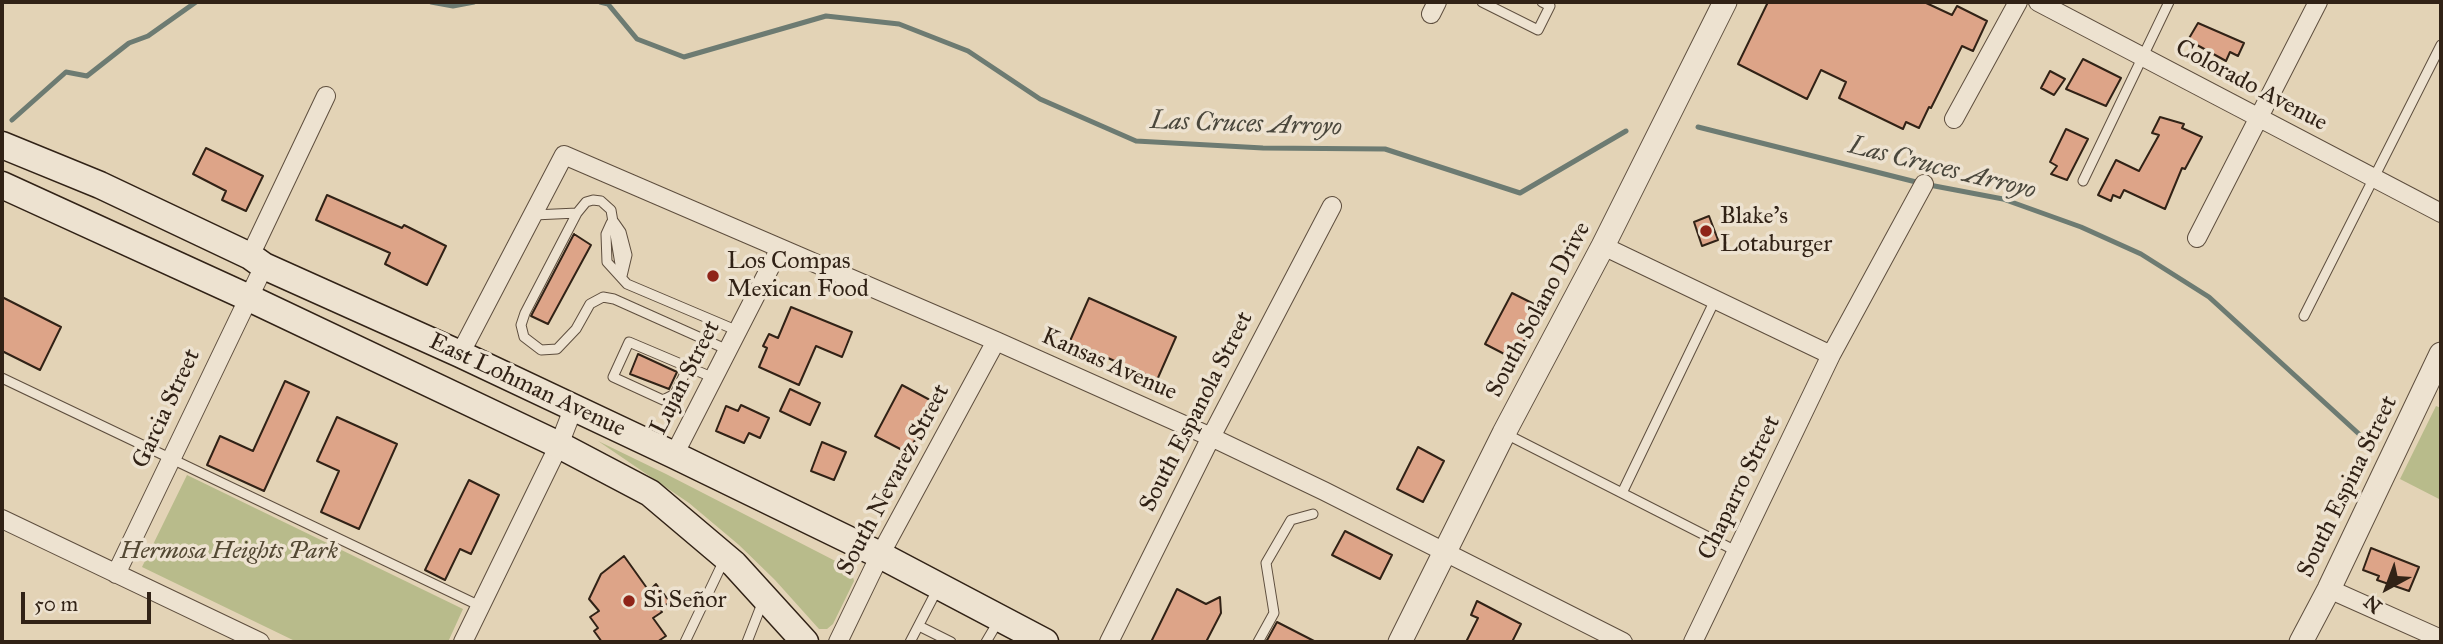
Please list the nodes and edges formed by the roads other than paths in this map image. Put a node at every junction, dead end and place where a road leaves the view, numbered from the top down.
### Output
1 (1482, 2) edge
2 (1542, 2) edge
3 (1725, 2) edge
4 (2018, 2) edge
5 (2038, 2) edge
6 (2169, 2) edge
7 (2318, 2) edge
8 (2441, 45) edge
9 (2142, 57) junction
10 (326, 96) dead end
11 (2259, 118) junction
12 (1954, 119) dead end
13 (2, 145) edge
14 (2375, 178) junction
15 (2083, 181) dead end
16 (1924, 184) dead end
17 (2, 185) edge
18 (1332, 206) dead end
19 (577, 213) junction
20 (2441, 214) edge
21 (533, 215) junction
22 (612, 220) junction
23 (2197, 238) dead end
24 (1603, 246) junction
25 (780, 248) junction
26 (257, 261) junction
27 (622, 276) junction
28 (247, 297) junction
29 (1715, 300) junction
30 (2304, 316) dead end
31 (738, 331) junction
32 (996, 341) junction
33 (728, 350) junction
34 (460, 354) junction
35 (2441, 354) edge
36 (1831, 355) junction
37 (688, 367) junction
38 (714, 377) junction
39 (2, 378) edge
40 (573, 409) junction
41 (1504, 433) junction
42 (1211, 437) junction
43 (559, 445) junction
44 (674, 455) junction
45 (171, 457) junction
46 (1622, 493) junction
47 (1313, 514) dead end
48 (2, 519) edge
49 (1736, 551) junction
50 (1445, 552) junction
51 (880, 555) junction
52 (726, 556) junction
53 (116, 574) junction
54 (939, 586) junction
55 (2329, 589) junction
56 (765, 596) junction
57 (480, 606) junction
58 (999, 618) junction
59 (919, 626) junction
60 (2441, 639) edge
61 (260, 642) edge
62 (463, 642) edge
63 (685, 642) edge
64 (747, 642) edge
65 (805, 642) edge
66 (838, 642) edge
67 (910, 642) edge
68 (951, 642) edge
69 (986, 642) edge
70 (1045, 642) edge
71 (1109, 642) edge
72 (1258, 642) edge
73 (1400, 642) edge
74 (1623, 642) edge
75 (1693, 642) edge
76 (2301, 642) edge

1 - 2 lane
3 - 24 street, South Solano Drive
4 - 12 street
5 - 9 street, Colorado Avenue
6 - 9 lane
7 - 11 street
8 - 14 lane
9 - 11 street, Colorado Avenue
9 - 15 lane
10 - 26 street, Garcia Street
11 - 14 street, Colorado Avenue
11 - 23 street
13 - 26 main road, East Lohman Avenue
14 - 20 street, Colorado Avenue
14 - 30 lane
16 - 36 street, Chaparro Street
17 - 28 main road, East Lohman Avenue
18 - 42 street, South Espanola Street
19 - 21 lane
19 - 22 lane
19 - 33 lane
21 - 25 street, Kansas Avenue
21 - 34 street
22 - 27 lane
22 - 27 lane
24 - 29 street
24 - 41 street, South Solano Drive
25 - 31 street, Lujan Street
25 - 32 street, Kansas Avenue
26 - 28 street, Garcia Street
26 - 34 main road, East Lohman Avenue
27 - 31 lane
28 - 43 main road, East Lohman Avenue
28 - 45 street, Garcia Street
29 - 36 street
29 - 46 lane
31 - 33 street, Lujan Street
32 - 42 street, Kansas Avenue
32 - 51 street, South Nevarez Street
33 - 38 street, Lujan Street
34 - 40 main road, East Lohman Avenue
35 - 55 street, South Espina Street
36 - 49 street, Chaparro Street
37 - 37 lane
37 - 38 lane
38 - 44 street, Lujan Street
39 - 45 lane
40 - 43 street
40 - 44 main road, East Lohman Avenue
41 - 46 lane
41 - 50 street, South Solano Drive
42 - 50 street, Kansas Avenue
42 - 71 street, South Espanola Street
43 - 52 main road, East Lohman Avenue
43 - 57 street
44 - 51 main road, East Lohman Avenue
45 - 53 street, Garcia Street
45 - 57 lane
46 - 49 lane
47 - 72 lane
48 - 53 street
49 - 75 street, Chaparro Street
50 - 73 street, South Solano Drive
50 - 74 street, Kansas Avenue
51 - 54 main road, East Lohman Avenue
51 - 66 street, South Nevarez Street
52 - 56 main road, East Lohman Avenue
52 - 63 lane
53 - 61 street
54 - 58 main road, East Lohman Avenue
54 - 59 lane
55 - 60 street
55 - 76 street, South Espina Street
56 - 64 lane
56 - 65 main road, East Lohman Avenue
57 - 62 street
58 - 69 lane
58 - 70 main road, East Lohman Avenue
59 - 67 lane
59 - 68 lane

